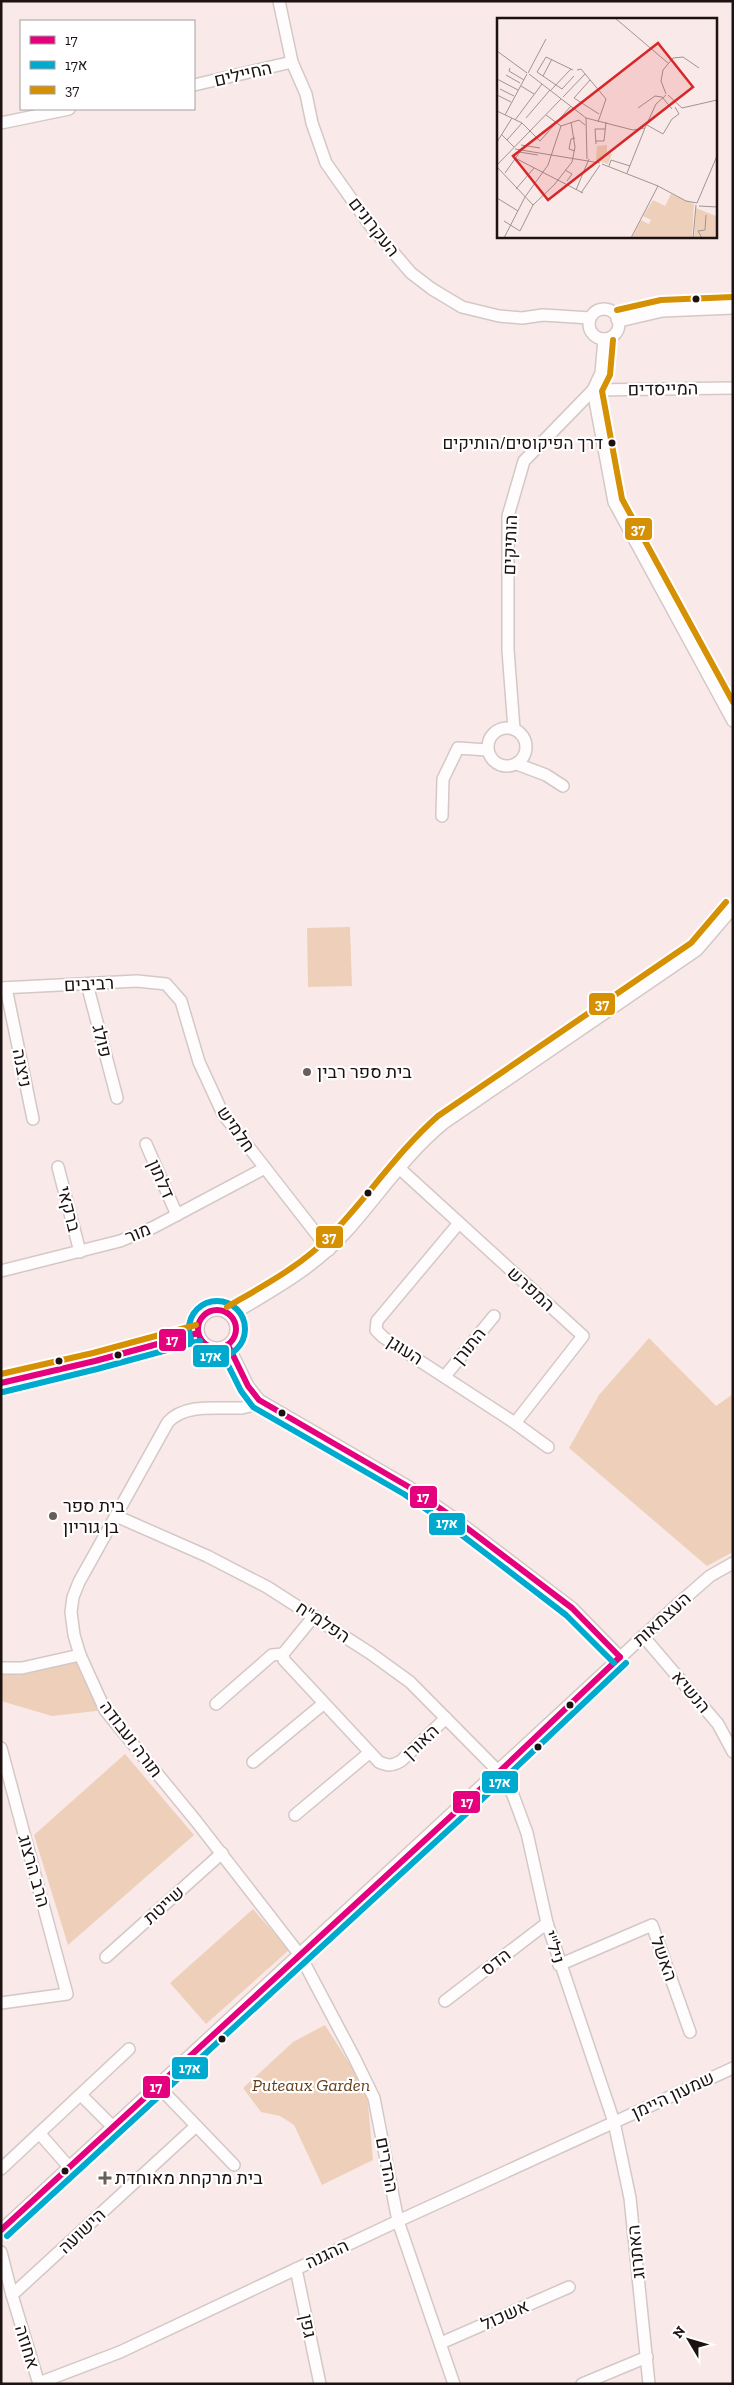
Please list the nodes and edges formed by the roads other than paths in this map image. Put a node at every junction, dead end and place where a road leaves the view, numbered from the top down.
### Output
1 (279, 1) edge
2 (292, 62) junction
3 (195, 85) edge
4 (64, 110) edge
5 (1, 123) edge
6 (733, 306) edge
7 (590, 318) junction
8 (619, 319) junction
9 (604, 339) junction
10 (733, 388) edge
11 (593, 390) junction
12 (733, 720) edge
13 (514, 729) junction
14 (487, 750) junction
15 (517, 764) junction
16 (563, 786) dead end
17 (442, 816) dead end
18 (733, 908) edge
19 (87, 984) junction
20 (4, 988) edge
21 (173, 991) joint
22 (116, 1098) dead end
23 (32, 1119) dead end
24 (146, 1144) dead end
25 (58, 1167) dead end
26 (264, 1168) junction
27 (398, 1168) junction
28 (177, 1215) junction
29 (459, 1223) junction
30 (329, 1250) junction
31 (80, 1252) junction
32 (1, 1271) edge
33 (231, 1315) junction
34 (494, 1316) dead end
35 (198, 1332) junction
36 (228, 1345) junction
37 (445, 1376) junction
38 (1, 1383) edge
39 (259, 1400) junction
40 (515, 1423) junction
41 (548, 1447) dead end
42 (116, 1516) junction
43 (733, 1563) edge
44 (314, 1616) junction
45 (643, 1636) junction
46 (283, 1654) junction
47 (80, 1655) junction
48 (620, 1657) junction
49 (1, 1668) edge
50 (216, 1704) dead end
51 (323, 1704) junction
52 (446, 1718) junction
53 (1, 1748) edge
54 (733, 1752) edge
55 (369, 1753) junction
56 (254, 1762) dead end
57 (499, 1772) junction
58 (295, 1815) dead end
59 (222, 1853) junction
60 (547, 1923) junction
61 (300, 1955) junction
62 (106, 1956) dead end
63 (559, 1964) junction
64 (446, 2001) dead end
65 (1, 2003) edge
66 (690, 2032) dead end
67 (129, 2049) dead end
68 (733, 2068) edge
69 (158, 2086) junction
70 (81, 2095) junction
71 (614, 2122) junction
72 (112, 2126) junction
73 (196, 2126) junction
74 (40, 2134) junction
75 (234, 2165) dead end
76 (69, 2167) junction
77 (1, 2169) edge
78 (398, 2221) junction
79 (1, 2230) edge
80 (1, 2252) edge
81 (296, 2269) junction
82 (569, 2287) dead end
83 (12, 2295) junction
84 (441, 2343) junction
85 (647, 2357) junction
86 (39, 2383) edge
87 (320, 2384) edge
88 (454, 2384) edge
89 (582, 2384) edge
90 (649, 2384) edge

1 - 2 street, העקרונים
2 - 3 street, החיילים
2 - 7 street, העקרונים
4 - 5 street
6 - 8 main road
7 - 8 street
7 - 9 street
8 - 9 street
9 - 11 street
10 - 11 street, המייסדים
11 - 12 street
11 - 13 street, הותיקים
13 - 14 street
13 - 15 street
14 - 15 street
14 - 17 street
15 - 16 street
18 - 27 street
19 - 20 street, רביבים
19 - 21 street, רביבים
19 - 22 street, פולג
20 - 23 street, ניצנה
21 - 26 street, חלמיש
24 - 28 street, דלתון
25 - 31 street, ברקאי
26 - 28 street, מור
26 - 30 street, חלמיש
27 - 29 street, המפרש
27 - 30 street
28 - 31 street, מור
29 - 37 street, העוגן
29 - 40 street, המפרש
30 - 33 street
31 - 32 street, מור
33 - 35 street
33 - 36 street
34 - 37 street, התורן
35 - 36 street
35 - 38 street
36 - 39 street
37 - 40 street, העוגן
39 - 42 street, תורה ועבודה
39 - 48 street
40 - 41 street, העוגן
42 - 44 street, הפלמ"ח
42 - 47 street, תורה ועבודה
43 - 45 street, העצמאות
44 - 46 street
44 - 52 street, הפלמ"ח
45 - 48 street, העצמאות
45 - 54 street, הנשיא
46 - 50 street
46 - 51 street, האורן
47 - 49 street
47 - 59 street, תורה ועבודה
48 - 57 street, העצמאות
51 - 55 street, האורן
51 - 56 street
52 - 55 street, האורן
52 - 57 street, הפלמ"ח
53 - 65 street, הרב הרצוג
55 - 58 street
57 - 60 street, ניל"י
57 - 61 street, העצמאות
59 - 61 street, תורה ועבודה
59 - 62 street, שייטת
60 - 63 street, ניל"י
60 - 64 street, הדס
61 - 69 street, העצמאות
61 - 78 street, ההדרים
63 - 66 street, האשל
63 - 71 street, ניל"י
67 - 70 street
68 - 71 street, שמעון היימן
69 - 72 street, העצמאות
69 - 73 street
70 - 72 street
70 - 74 street
71 - 78 street, ההגנה
71 - 85 street, האתרוג
72 - 76 street, העצמאות
73 - 75 street
73 - 83 street, הישועה
74 - 76 street
74 - 77 street
76 - 79 street, העצמאות
78 - 81 street, ההגנה
78 - 84 street, ההדרים
80 - 83 street, אחוזה
81 - 86 street, ההגנה
81 - 87 street, גפן
82 - 84 street, אשכול
83 - 86 street, אחוזה
84 - 88 street, ההדרים
85 - 89 street
85 - 90 street, האתרוג

